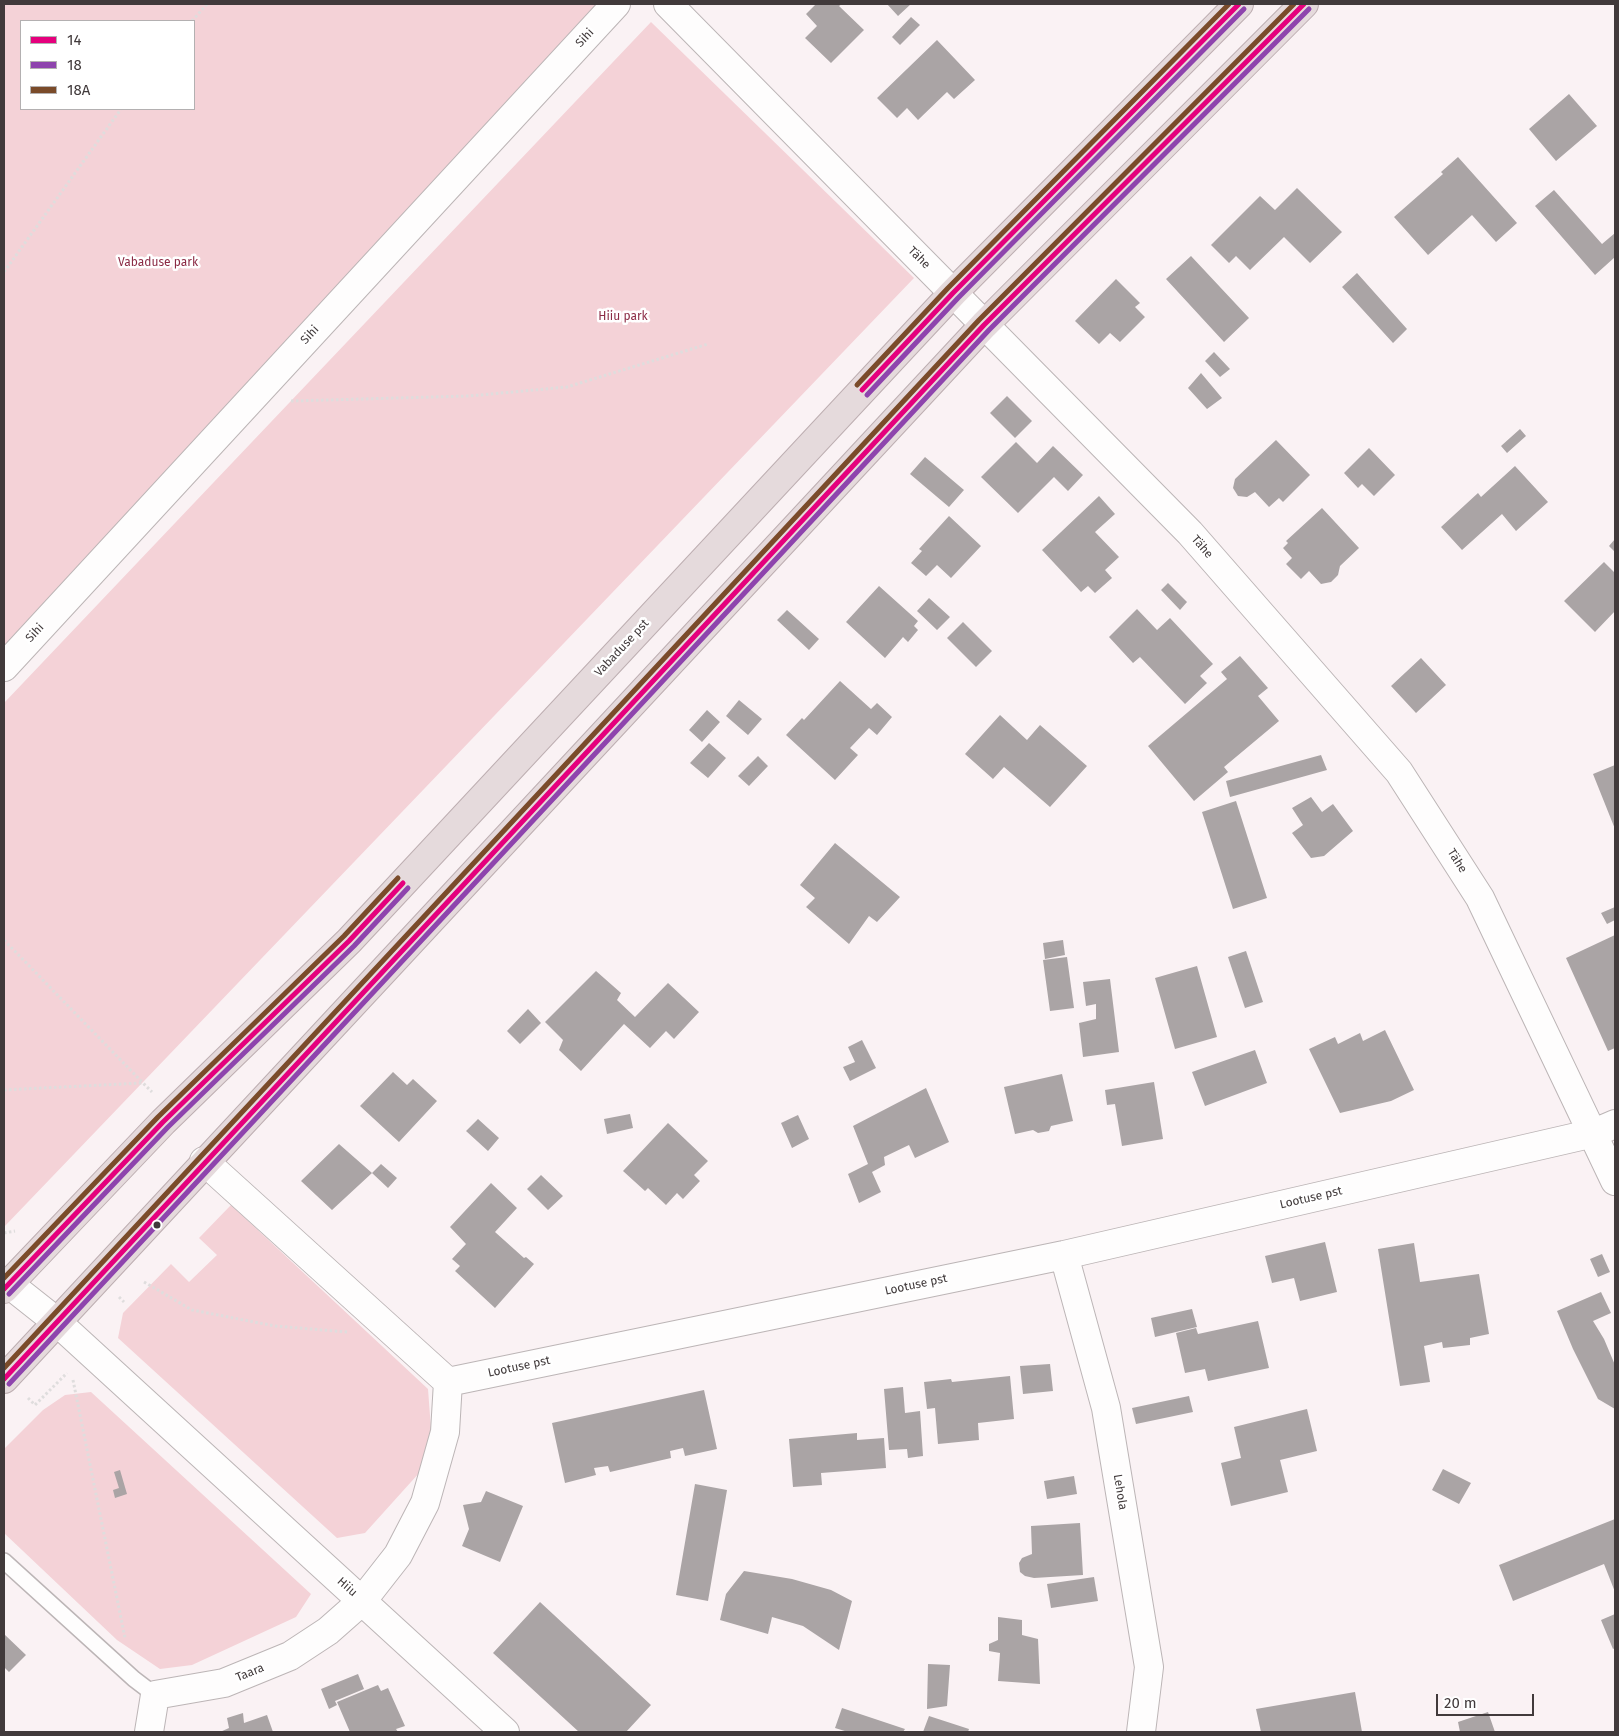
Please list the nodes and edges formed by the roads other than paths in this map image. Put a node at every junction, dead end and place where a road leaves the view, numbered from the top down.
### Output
1 (616, 4) edge
2 (668, 4) edge
3 (1239, 4) edge
4 (1304, 4) edge
5 (953, 292) junction
6 (984, 325) junction
7 (4, 667) edge
8 (1605, 1129) edge
9 (204, 1161) junction
10 (1615, 1181) edge
11 (1064, 1255) junction
12 (6, 1287) edge
13 (56, 1322) junction
14 (4, 1380) edge
15 (448, 1382) junction
16 (4, 1561) edge
17 (362, 1601) junction
18 (156, 1695) junction
19 (149, 1732) edge
20 (505, 1732) edge
21 (1141, 1732) edge

1 - 7 street, Sihi
2 - 5 street, Tähe
3 - 5 highway, Vabaduse pst
4 - 6 highway
5 - 6 street, Tähe
5 - 12 highway, Vabaduse pst
6 - 8 street, Tähe
6 - 9 highway
8 - 10 street, Tähe
8 - 11 street, Lootuse pst
9 - 13 highway
9 - 15 street
11 - 15 street, Lootuse pst
11 - 21 street, Lehola
12 - 13 street, Hiiu
13 - 14 highway
13 - 17 street, Hiiu
15 - 17 street
16 - 18 lane
17 - 18 street, Taara
17 - 20 street, Hiiu
18 - 19 street

